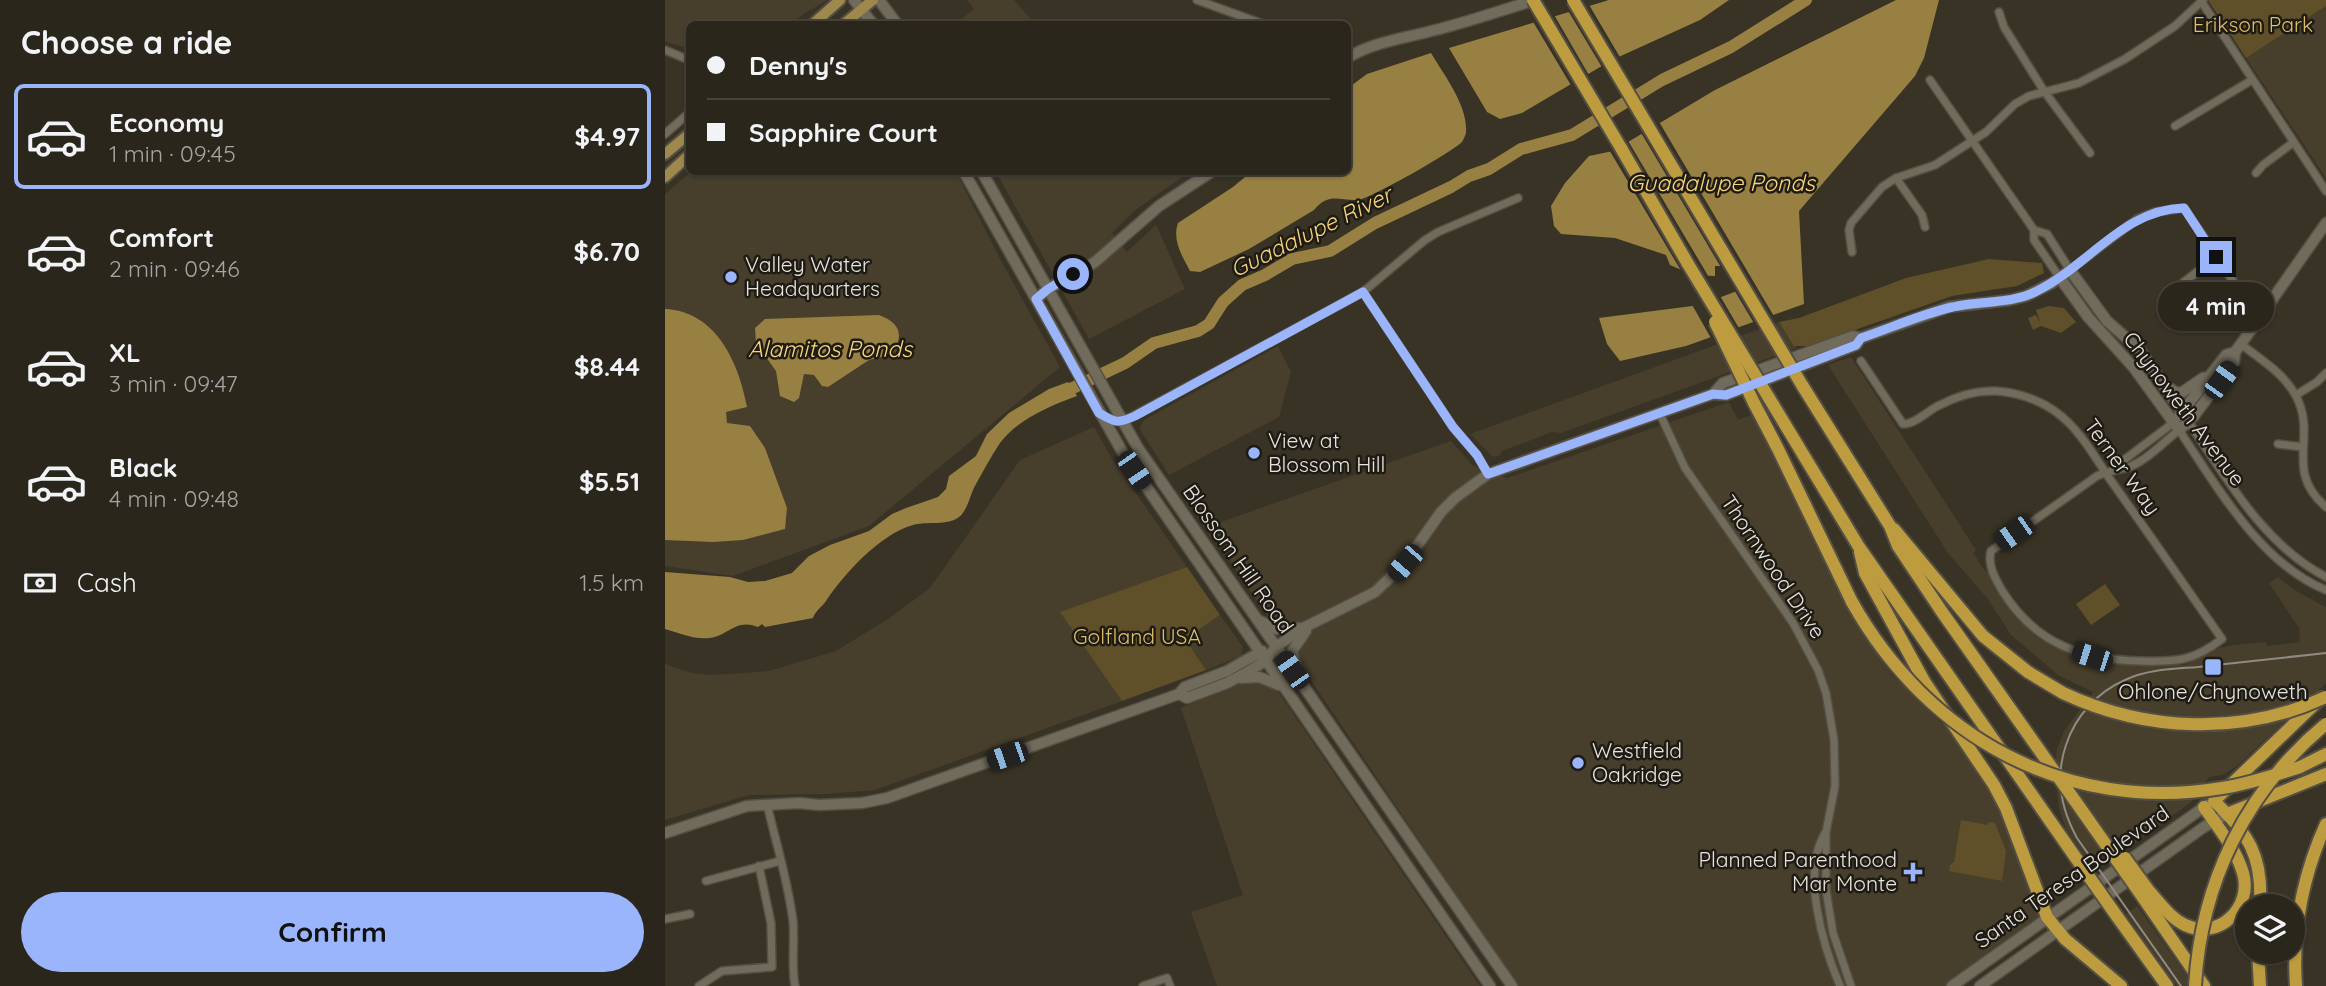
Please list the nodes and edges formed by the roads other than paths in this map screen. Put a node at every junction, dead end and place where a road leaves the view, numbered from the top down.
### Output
1 (840, 0) edge
2 (873, 0) edge
3 (879, 0) edge
4 (1197, 0) edge
5 (1226, 0) edge
6 (1535, 0) edge
7 (1573, 0) edge
8 (2202, 1) edge
9 (858, 5) edge
10 (1222, 9) junction
11 (1999, 12) dead end
12 (816, 21) edge
13 (846, 21) edge
14 (871, 21) edge
15 (895, 21) edge
16 (1255, 21) edge
17 (665, 50) edge
18 (1351, 56) edge
19 (686, 59) edge
20 (1930, 80) dead end
21 (2252, 80) junction
22 (2044, 91) junction
23 (686, 116) edge
24 (2175, 126) dead end
25 (665, 134) edge
26 (686, 136) edge
27 (1973, 141) junction
28 (2294, 142) junction
29 (2090, 153) dead end
30 (665, 154) edge
31 (686, 158) edge
32 (2256, 173) dead end
33 (966, 175) edge
34 (984, 175) edge
35 (1206, 175) edge
36 (665, 177) edge
37 (1896, 178) junction
38 (2326, 191) edge
39 (1518, 198) dead end
40 (2326, 223) edge
41 (1925, 227) dead end
42 (2034, 230) junction
43 (1852, 252) dead end
44 (2216, 257) junction
45 (1688, 264) junction
46 (2070, 270) junction
47 (2060, 278) junction
48 (1048, 289) junction
49 (1363, 292) junction
50 (2169, 297) dead end
51 (1036, 299) junction
52 (2247, 302) dead end
53 (2238, 348) junction
54 (1861, 361) dead end
55 (2326, 373) edge
56 (2157, 377) junction
57 (2211, 377) junction
58 (2296, 395) junction
59 (1098, 411) junction
60 (1659, 412) junction
61 (2185, 417) junction
62 (1122, 422) junction
63 (2176, 427) junction
64 (2278, 444) dead end
65 (2303, 447) junction
66 (2105, 472) junction
67 (1488, 474) junction
68 (1145, 486) junction
69 (1165, 489) junction
70 (2326, 507) edge
71 (1890, 526) junction
72 (1859, 547) junction
73 (2326, 577) edge
74 (2326, 590) edge
75 (1258, 620) junction
76 (1308, 625) junction
77 (1276, 647) junction
78 (1261, 656) junction
79 (1236, 678) junction
80 (1302, 684) junction
81 (1282, 686) junction
82 (1179, 694) junction
83 (2326, 695) edge
84 (2326, 724) edge
85 (2326, 754) edge
86 (2326, 774) edge
87 (767, 804) junction
88 (2209, 804) junction
89 (2227, 814) junction
90 (2214, 821) junction
91 (2326, 824) edge
92 (1826, 832) junction
93 (665, 833) edge
94 (780, 862) junction
95 (759, 866) junction
96 (706, 881) dead end
97 (2146, 893) junction
98 (2260, 894) edge
99 (690, 914) dead end
100 (2047, 917) junction
101 (665, 919) edge
102 (2058, 931) junction
103 (2259, 964) edge
104 (1168, 982) edge
105 (699, 986) edge
106 (795, 986) edge
107 (1143, 986) edge
108 (1490, 986) edge
109 (1512, 986) edge
110 (1840, 986) edge
111 (1851, 986) edge
112 (1952, 986) edge
113 (1980, 986) edge
114 (2121, 986) edge
115 (2167, 986) edge
116 (2195, 986) edge
117 (2204, 986) edge
118 (2260, 986) edge
119 (2296, 986) edge

1 - 12 main road
2 - 9 main road
3 - 15 street
4 - 10 street
5 - 10 street
6 - 18 street
6 - 45 highway, bridge
7 - 71 highway, bridge
8 - 21 street
8 - 22 street
9 - 13 main road
9 - 14 street
10 - 16 street
11 - 22 street
17 - 19 street
20 - 27 street, Chynoweth Avenue
21 - 24 street
21 - 28 street
22 - 27 street
22 - 29 street
23 - 25 street
26 - 30 main road
27 - 37 street
27 - 42 street, Chynoweth Avenue
28 - 32 street
28 - 38 street
31 - 36 main road
33 - 51 street, Blossom Hill Road
34 - 48 street, Blossom Hill Road
35 - 48 street
37 - 41 street
37 - 43 street
39 - 49 street
40 - 53 street
42 - 46 street, Chynoweth Avenue
42 - 47 street, Chynoweth Avenue
44 - 46 street
44 - 50 street
44 - 52 street
45 - 72 highway, bridge
45 - 85 highway, bridge
46 - 47 street
46 - 56 street, Chynoweth Avenue
47 - 60 street
47 - 63 street, Chynoweth Avenue
48 - 51 street
48 - 62 street, Blossom Hill Road
49 - 62 street
49 - 67 street
51 - 59 street, Blossom Hill Road
53 - 57 street
53 - 58 street
53 - 61 street
54 - 66 street, Terner Way
55 - 58 street
56 - 57 street
56 - 61 street, Chynoweth Avenue
57 - 61 street
58 - 65 street
59 - 62 street
59 - 68 street, Blossom Hill Road
60 - 67 street
60 - 92 street, Thornwood Drive
61 - 63 street
61 - 73 street, Chynoweth Avenue
62 - 69 street, Blossom Hill Road
63 - 66 street
63 - 74 street, Chynoweth Avenue
64 - 65 street
65 - 70 street
66 - 66 street, Terner Way
67 - 76 street
68 - 69 street
68 - 78 street, Blossom Hill Road
69 - 75 street, Blossom Hill Road
71 - 83 highway, bridge
71 - 97 highway, bridge
72 - 100 highway
72 - 115 highway, bridge
75 - 76 street
75 - 77 street, Blossom Hill Road
76 - 77 street
76 - 80 street
77 - 78 street
77 - 80 street, Blossom Hill Road
78 - 79 street
78 - 81 street, Blossom Hill Road
78 - 82 street
79 - 81 street
79 - 82 street
80 - 109 street, Blossom Hill Road
81 - 108 street, Blossom Hill Road
82 - 87 street
83 - 88 highway
84 - 116 highway, bridge
86 - 89 highway
87 - 93 street
87 - 94 street
88 - 89 highway
88 - 90 highway
88 - 100 street, Santa Teresa Boulevard
89 - 90 street, Santa Teresa Boulevard
89 - 98 highway
90 - 97 highway
90 - 102 street, Santa Teresa Boulevard
91 - 119 highway
92 - 110 street, Thornwood Drive
92 - 111 street, Thornwood Drive
94 - 95 street
94 - 106 street
95 - 96 street
95 - 105 street
97 - 117 highway
99 - 101 street
100 - 102 highway
100 - 112 street, Santa Teresa Boulevard
102 - 113 street, Santa Teresa Boulevard
102 - 114 highway
103 - 118 highway
104 - 107 street

